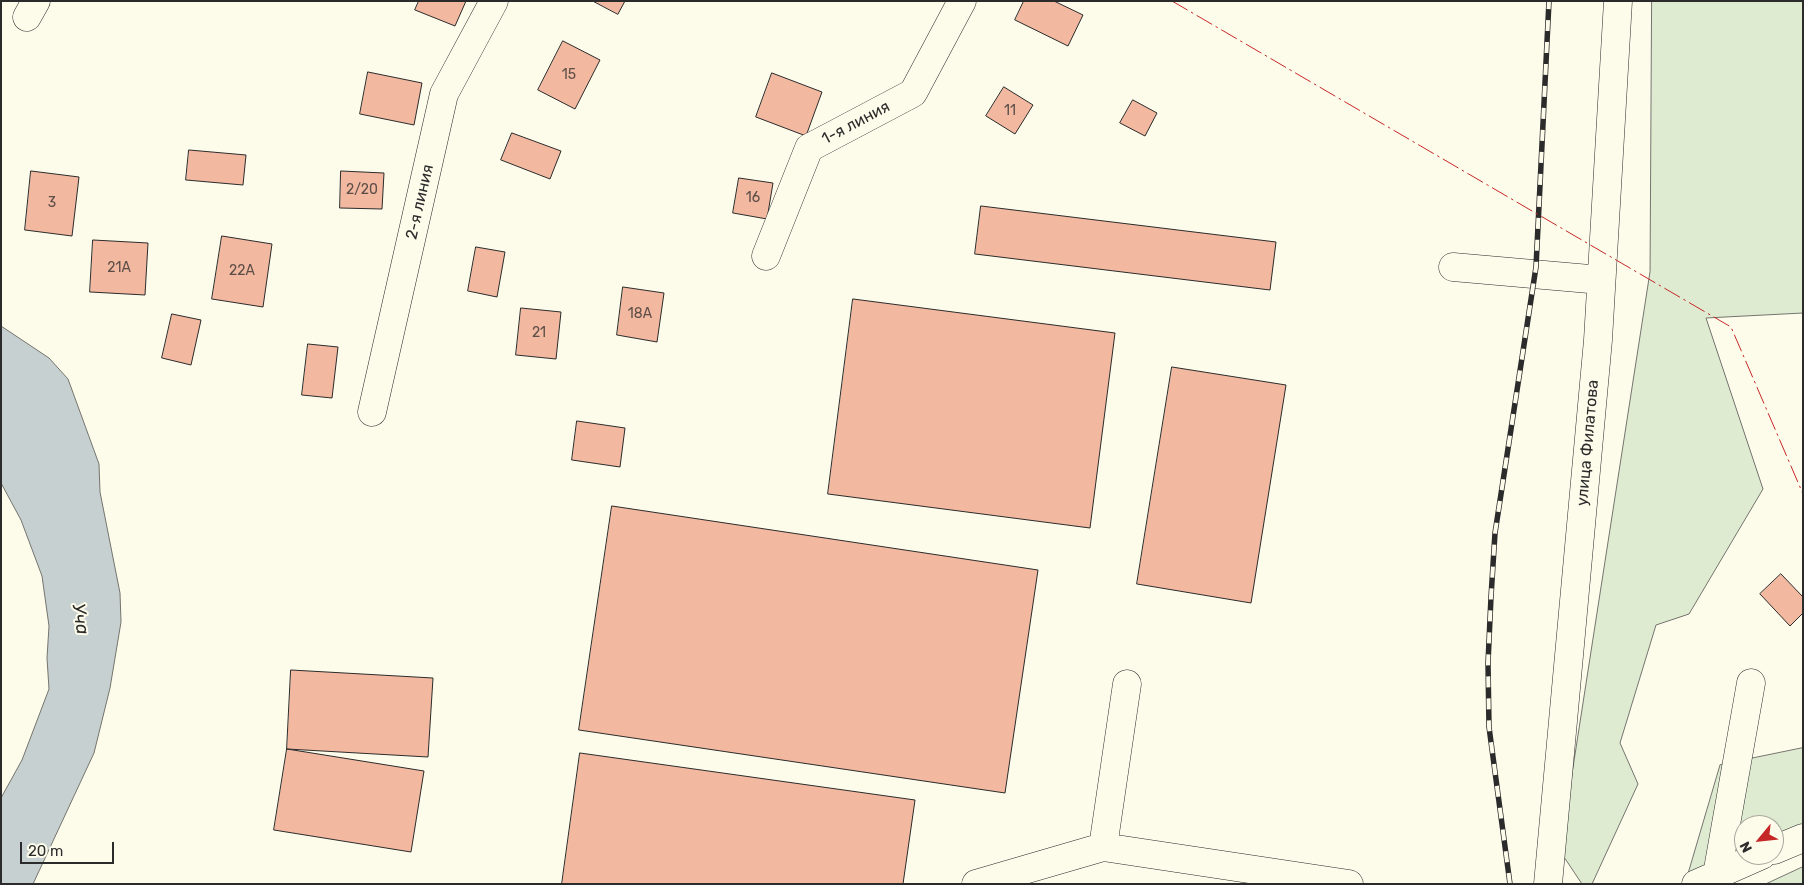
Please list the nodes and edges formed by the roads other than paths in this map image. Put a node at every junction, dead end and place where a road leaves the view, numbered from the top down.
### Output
1 (494, 1) edge
2 (962, 1) edge
3 (1618, 1) edge
4 (766, 256) dead end
5 (1453, 266) dead end
6 (1601, 280) junction
7 (372, 412) dead end
8 (1751, 683) dead end
9 (1127, 684) dead end
10 (1803, 838) edge
11 (1784, 846) edge
12 (1103, 847) junction
13 (1739, 865) edge
14 (1706, 879) edge
15 (976, 884) edge
16 (1349, 884) edge
17 (1548, 884) edge

1 - 7 street, 2-я линия
2 - 4 street, 1-я линия
3 - 6 street, улица Филатова
5 - 6 street
6 - 17 street, улица Филатова
8 - 14 street
9 - 12 street
10 - 11 street
12 - 15 street
12 - 16 street
13 - 14 street

